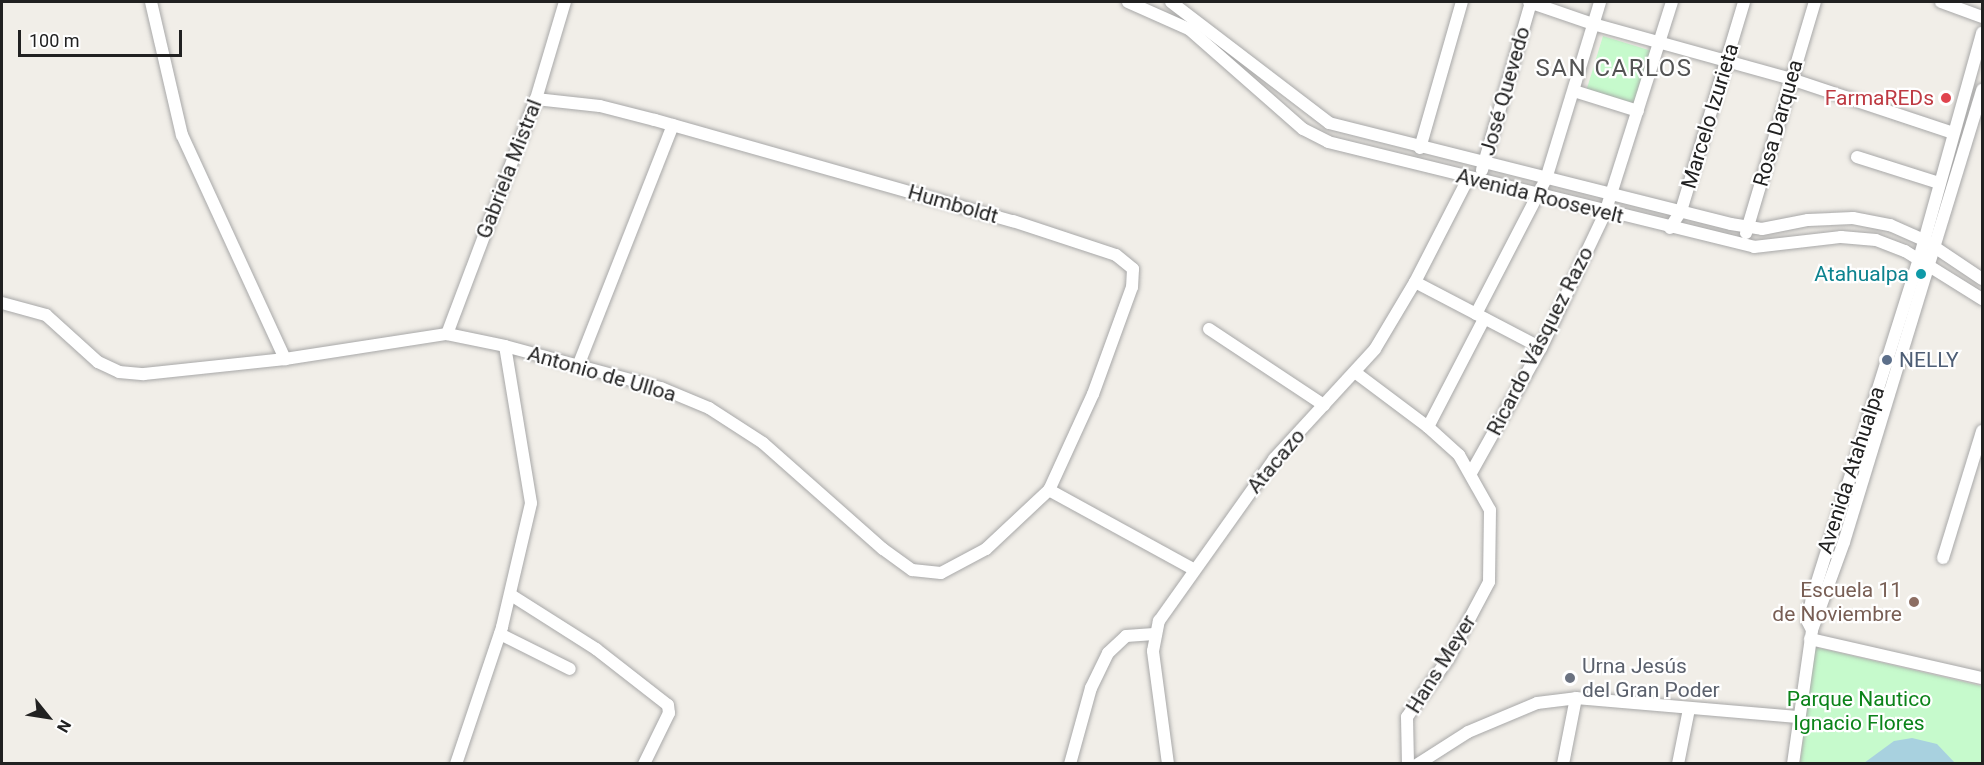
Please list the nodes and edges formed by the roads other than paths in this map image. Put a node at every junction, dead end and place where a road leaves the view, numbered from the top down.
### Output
1 (151, 2) edge
2 (565, 2) edge
3 (1128, 2) edge
4 (1171, 2) edge
5 (1462, 2) edge
6 (1530, 2) edge
7 (1600, 2) edge
8 (1672, 2) edge
9 (1744, 2) edge
10 (1815, 2) edge
11 (1941, 2) edge
12 (1983, 16) edge
13 (1593, 24) junction
14 (1983, 33) edge
15 (1659, 41) junction
16 (1726, 60) junction
17 (1791, 79) junction
18 (1983, 90) edge
19 (1574, 91) junction
20 (536, 99) junction
21 (1638, 111) junction
22 (673, 125) junction
23 (1953, 133) junction
24 (1420, 148) junction
25 (1857, 157) dead end
26 (1484, 165) junction
27 (1546, 179) junction
28 (1474, 180) junction
29 (1939, 183) junction
30 (1537, 195) junction
31 (1611, 195) junction
32 (1681, 211) junction
33 (1605, 213) junction
34 (1748, 226) junction
35 (1670, 228) junction
36 (1924, 240) junction
37 (1742, 245) junction
38 (1935, 248) junction
39 (1918, 259) junction
40 (1930, 266) junction
41 (1983, 279) edge
42 (1415, 282) junction
43 (1983, 299) edge
44 (2, 303) edge
45 (1480, 317) junction
46 (1209, 329) dead end
47 (447, 334) junction
48 (505, 346) junction
49 (1541, 348) junction
50 (285, 359) junction
51 (578, 366) junction
52 (1356, 373) junction
53 (1324, 405) junction
54 (1428, 427) junction
55 (1983, 431) edge
56 (1471, 473) junction
57 (1049, 490) junction
58 (1943, 558) dead end
59 (1193, 569) junction
60 (511, 595) junction
61 (500, 634) junction
62 (1154, 634) junction
63 (1811, 635) junction
64 (570, 669) dead end
65 (1983, 678) edge
66 (1576, 698) junction
67 (1689, 710) junction
68 (1797, 717) junction
69 (456, 764) edge
70 (644, 764) edge
71 (1070, 764) edge
72 (1168, 764) edge
73 (1408, 764) edge
74 (1418, 764) edge
75 (1563, 764) edge
76 (1678, 764) edge
77 (1792, 764) edge

1 - 50 street
2 - 20 street, Gabriela Mistral
3 - 28 street, Avenida Roosevelt
4 - 24 street, Avenida Roosevelt
5 - 24 street
6 - 13 street
6 - 26 street, José Quevedo
7 - 13 street
8 - 15 street, Ricardo Vásquez Razo
9 - 16 street, Marcelo Izurieta
10 - 17 street, Rosa Darquea
11 - 12 street
13 - 15 street
13 - 19 street
14 - 23 street, Avenida Atahualpa
15 - 16 street
15 - 21 street, Ricardo Vásquez Razo
16 - 17 street
16 - 32 street, Marcelo Izurieta
17 - 23 street
17 - 34 street, Rosa Darquea
18 - 38 street, Avenida Atahualpa
19 - 21 street
19 - 27 street
20 - 22 street, Humboldt
20 - 47 street, Gabriela Mistral
21 - 31 street, Ricardo Vásquez Razo
22 - 51 street
22 - 57 street, Humboldt
23 - 29 street, Avenida Atahualpa
24 - 26 street, Avenida Roosevelt
25 - 29 street
26 - 27 street, Avenida Roosevelt
26 - 28 street, José Quevedo
27 - 30 street
27 - 31 street, Avenida Roosevelt
28 - 30 street, Avenida Roosevelt
28 - 42 street, Atacazo
29 - 36 street, Avenida Atahualpa
30 - 33 street, Avenida Roosevelt
30 - 45 street
31 - 32 street, Avenida Roosevelt
31 - 33 street, Ricardo Vásquez Razo
32 - 34 street, Avenida Roosevelt
32 - 35 street, Marcelo Izurieta
33 - 35 street, Avenida Roosevelt
33 - 49 street, Ricardo Vásquez Razo
34 - 36 street, Avenida Roosevelt
34 - 37 street, Rosa Darquea
35 - 37 street, Avenida Roosevelt
36 - 38 street, Avenida Roosevelt
36 - 39 street, Avenida Atahualpa
37 - 39 street, Avenida Roosevelt
38 - 40 street, Avenida Atahualpa
38 - 41 street, Avenida Roosevelt
39 - 40 street, Avenida Roosevelt
39 - 63 street, Avenida Atahualpa
40 - 43 street, Avenida Roosevelt
40 - 63 street, Avenida Atahualpa
42 - 45 street
42 - 52 street, Atacazo
44 - 50 street, Antonio de Ulloa
45 - 49 street
45 - 54 street
46 - 53 street
47 - 48 street, Antonio de Ulloa
47 - 50 street, Antonio de Ulloa
48 - 51 street, Antonio de Ulloa
48 - 60 street
49 - 56 street, Ricardo Vásquez Razo
51 - 57 street, Antonio de Ulloa
52 - 53 street, Atacazo
52 - 54 street, Hans Meyer
53 - 59 street, Atacazo
54 - 56 street, Hans Meyer
55 - 58 street
56 - 73 street, Hans Meyer
57 - 59 street
59 - 62 street, Atacazo
60 - 61 street
60 - 70 street
61 - 64 street
61 - 69 street
62 - 71 street
62 - 72 street
63 - 65 street
63 - 68 street, Avenida Atahualpa
66 - 67 street
66 - 74 street
66 - 75 street
67 - 68 street
67 - 76 street
68 - 77 street, Avenida Atahualpa

